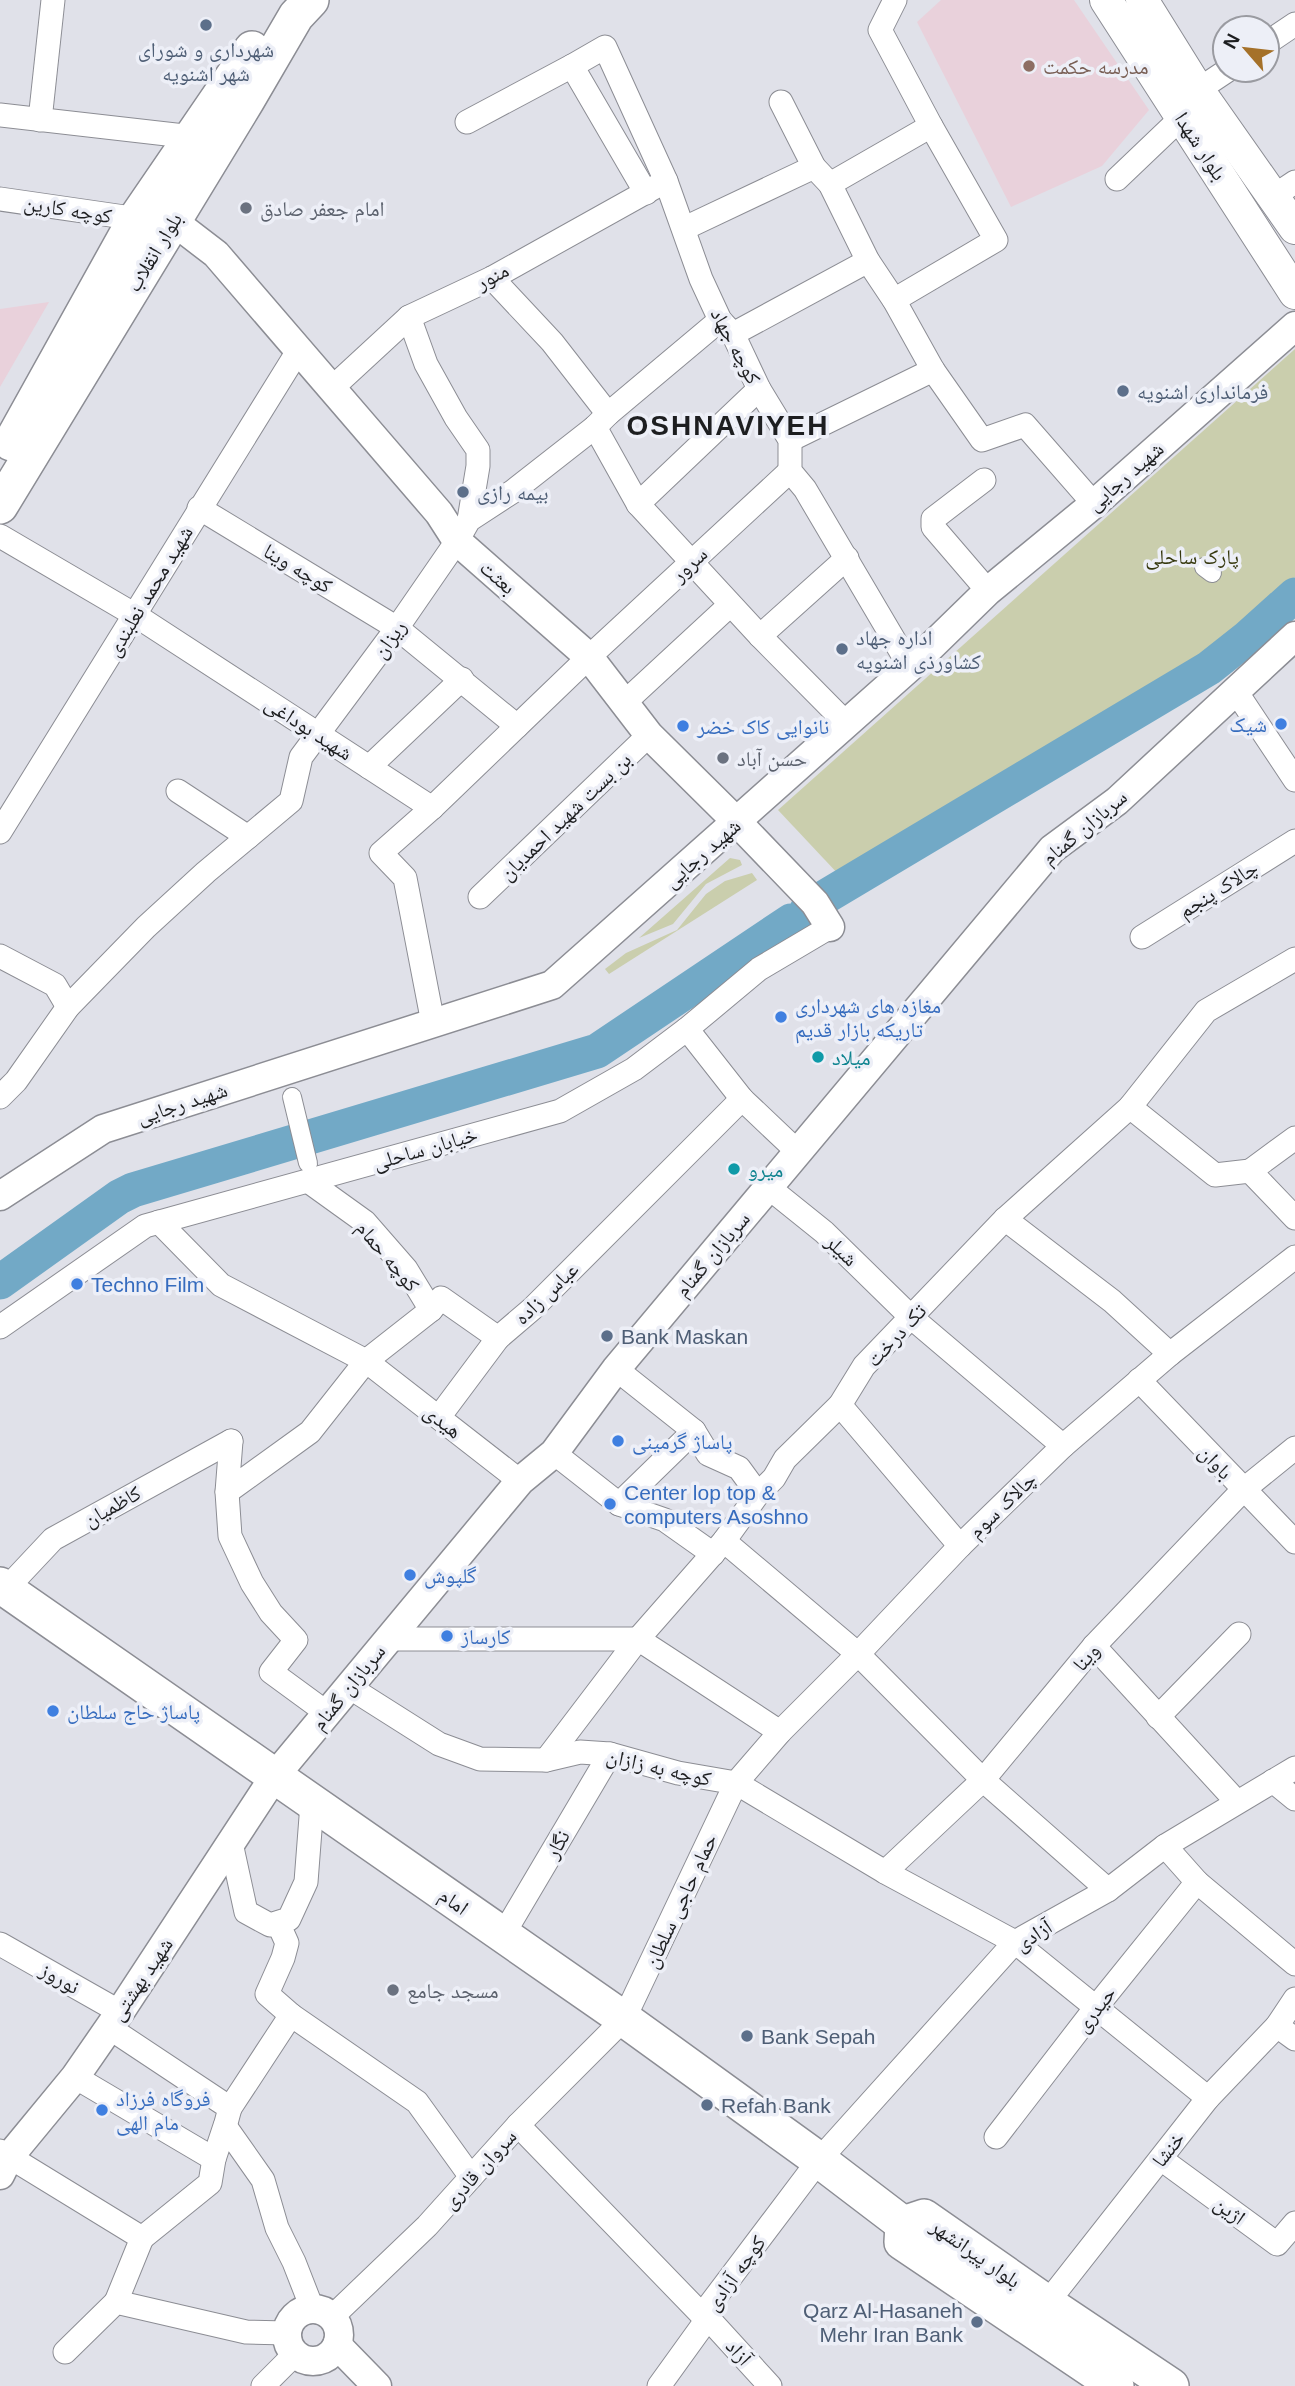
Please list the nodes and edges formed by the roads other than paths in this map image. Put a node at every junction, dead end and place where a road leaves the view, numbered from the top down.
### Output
1 (53, 0) edge
2 (285, 0) edge
3 (310, 0) edge
4 (895, 0) edge
5 (1106, 0) edge
6 (1142, 0) edge
7 (572, 66) junction
8 (1211, 81) edge
9 (1198, 90) junction
10 (780, 102) dead end
11 (0, 115) edge
12 (1182, 117) junction
13 (40, 120) junction
14 (467, 122) dead end
15 (931, 126) junction
16 (193, 137) junction
17 (814, 167) junction
18 (1116, 179) dead end
19 (830, 184) junction
20 (656, 187) junction
21 (1285, 189) edge
22 (0, 199) edge
23 (135, 220) junction
24 (173, 221) junction
25 (685, 228) junction
26 (1295, 228) edge
27 (868, 261) junction
28 (492, 278) junction
29 (1295, 293) edge
30 (894, 300) junction
31 (409, 317) junction
32 (1295, 326) edge
33 (727, 327) junction
34 (298, 351) junction
35 (933, 370) junction
36 (331, 389) junction
37 (759, 389) junction
38 (601, 420) junction
39 (790, 440) junction
40 (0, 464) edge
41 (790, 471) junction
42 (984, 480) dead end
43 (638, 504) junction
44 (1094, 504) junction
45 (0, 506) edge
46 (199, 508) junction
47 (463, 531) junction
48 (0, 536) edge
49 (847, 558) junction
50 (690, 562) junction
51 (988, 591) junction
52 (730, 605) junction
53 (135, 615) junction
54 (397, 628) junction
55 (760, 636) junction
56 (1295, 636) edge
57 (589, 657) junction
58 (910, 667) junction
59 (462, 678) junction
60 (1236, 690) junction
61 (624, 703) junction
62 (846, 723) junction
63 (517, 726) junction
64 (319, 735) junction
65 (649, 735) junction
66 (369, 767) junction
67 (1295, 780) edge
68 (178, 791) dead end
69 (432, 808) junction
70 (737, 822) junction
71 (0, 832) edge
72 (248, 837) junction
73 (1295, 841) edge
74 (480, 897) dead end
75 (830, 927) joint
76 (1142, 937) dead end
77 (0, 956) edge
78 (1295, 959) edge
79 (68, 1007) junction
80 (433, 1023) junction
81 (687, 1029) junction
82 (0, 1097) edge
83 (292, 1097) dead end
84 (742, 1099) junction
85 (1130, 1107) junction
86 (1295, 1138) edge
87 (798, 1152) junction
88 (1250, 1171) junction
89 (308, 1172) junction
90 (768, 1187) junction
91 (0, 1196) edge
92 (1005, 1219) junction
93 (1295, 1219) edge
94 (159, 1222) junction
95 (1295, 1257) edge
96 (430, 1310) junction
97 (912, 1318) junction
98 (0, 1327) edge
99 (498, 1338) junction
100 (1170, 1354) junction
101 (366, 1361) junction
102 (615, 1369) junction
103 (1139, 1380) junction
104 (840, 1405) junction
105 (439, 1417) junction
106 (694, 1431) junction
107 (1063, 1446) junction
108 (1295, 1448) edge
109 (554, 1453) junction
110 (520, 1481) junction
111 (1243, 1490) junction
112 (227, 1492) junction
113 (758, 1494) junction
114 (619, 1504) junction
115 (1295, 1542) edge
116 (960, 1546) junction
117 (719, 1547) junction
118 (3, 1587) edge
119 (1239, 1634) dead end
120 (387, 1639) junction
121 (638, 1639) junction
122 (1094, 1646) junction
123 (858, 1654) junction
124 (349, 1686) junction
125 (327, 1713) junction
126 (1158, 1717) junction
127 (780, 1732) junction
128 (610, 1754) junction
129 (546, 1760) junction
130 (1295, 1768) edge
131 (274, 1777) junction
132 (983, 1780) junction
133 (1273, 1781) junction
134 (736, 1783) junction
135 (1295, 1799) edge
136 (1237, 1802) junction
137 (312, 1804) junction
138 (231, 1843) junction
139 (1165, 1846) junction
140 (885, 1872) junction
141 (1196, 1882) junction
142 (1108, 1890) junction
143 (278, 1923) junction
144 (503, 1935) junction
145 (1015, 1942) junction
146 (0, 1944) edge
147 (1295, 1964) edge
148 (1295, 1999) edge
149 (1097, 2006) junction
150 (291, 2015) junction
151 (114, 2020) junction
152 (624, 2020) junction
153 (1286, 2033) edge
154 (75, 2077) junction
155 (1208, 2098) junction
156 (228, 2117) junction
157 (518, 2125) junction
158 (996, 2137) dead end
159 (214, 2159) junction
160 (1161, 2159) junction
161 (819, 2160) junction
162 (3, 2161) edge
163 (471, 2177) junction
164 (1295, 2222) edge
165 (903, 2224) junction
166 (142, 2238) junction
167 (116, 2302) junction
168 (1046, 2303) junction
169 (322, 2313) junction
170 (705, 2316) junction
171 (291, 2344) junction
172 (337, 2345) junction
173 (65, 2352) dead end
174 (263, 2386) edge
175 (377, 2386) edge
176 (659, 2386) edge
177 (770, 2386) edge
178 (1116, 2386) edge
179 (1171, 2386) edge

1 - 13 street
2 - 16 main road, بلوار انقلاب
3 - 24 main road, بلوار انقلاب
4 - 15 street
5 - 12 main road, بلوار شهدا
6 - 9 main road, بلوار شهدا
7 - 14 street
7 - 20 street
7 - 20 street, کوچه جهاد
8 - 9 street
9 - 12 street
9 - 21 main road, بلوار شهدا
10 - 17 street
11 - 13 street
12 - 18 street
12 - 29 main road, بلوار شهدا
13 - 16 street
15 - 19 street
15 - 30 street
16 - 23 main road, بلوار انقلاب
17 - 19 street
17 - 25 street
19 - 27 street
20 - 25 street, کوچه جهاد
20 - 28 street, منور
21 - 26 main road, بلوار شهدا
22 - 23 street, کوچه کارین
23 - 24 street, کوچه کارین
23 - 40 main road, بلوار انقلاب
24 - 34 street, بعثت
24 - 45 main road, بلوار انقلاب
25 - 33 street, کوچه جهاد
27 - 30 street
27 - 33 street
28 - 31 street, منور
28 - 38 street
30 - 35 street
31 - 36 street, منور
31 - 47 street
32 - 44 street, شهید رجایی
33 - 37 street, کوچه جهاد
33 - 38 street
34 - 36 street, بعثت
34 - 46 street, شهید محمد نعلبندی
35 - 39 street
35 - 44 street
36 - 47 street, بعثت
37 - 39 street, کوچه جهاد
37 - 43 street
38 - 43 street
38 - 47 street
39 - 41 street
41 - 49 street
41 - 50 street, سرور
42 - 51 street
43 - 50 street
44 - 51 street, شهید رجایی
46 - 53 street, شهید محمد نعلبندی
46 - 54 street, کوچه وینا
47 - 54 street, ریزان
47 - 57 street, بعثت
48 - 53 street, شهید بوداغی
49 - 55 street
49 - 58 street
50 - 52 street
50 - 57 street, سرور
51 - 58 street, شهید رجایی
52 - 55 street
52 - 61 street
53 - 64 street, شهید بوداغی
53 - 71 street, شهید محمد نعلبندی
54 - 59 street, کوچه وینا
54 - 64 street, ریزان
55 - 62 street
56 - 60 street, سربازان گمنام
57 - 61 street, بعثت
57 - 63 street
58 - 62 street, شهید رجایی
59 - 63 street, کوچه وینا
59 - 66 street
60 - 67 street
60 - 87 street, سربازان گمنام
61 - 65 street, بعثت
62 - 70 street, شهید رجایی
63 - 69 street
64 - 66 street, شهید بوداغی
64 - 72 street, ریزان
65 - 70 street, بعثت
65 - 74 street, بن بست شهید احمدیان
66 - 69 street, شهید بوداغی
68 - 72 street
69 - 80 street
70 - 75 street, بعثت
70 - 80 street, شهید رجایی
72 - 79 street, ریزان
73 - 76 street, چالاک پنجم
75 - 81 street, خیابان ساحلی
77 - 79 street
78 - 85 street, تک درخت
79 - 82 street, ریزان
80 - 91 street, شهید رجایی
81 - 84 street
81 - 89 street, خیابان ساحلی
83 - 89 street
84 - 87 street
84 - 99 street, عباس زاده
85 - 88 street
85 - 92 street, تک درخت
86 - 88 street
87 - 90 street, سربازان گمنام
88 - 93 street
89 - 94 street, خیابان ساحلی
89 - 96 street, کوچه حمام
90 - 97 street, شیلر
90 - 102 street, سربازان گمنام
92 - 97 street, تک درخت
92 - 100 street
94 - 98 street, خیابان ساحلی
94 - 101 street
95 - 100 street, چالاک سوم
96 - 99 street, عباس زاده
96 - 101 street
97 - 104 street, تک درخت
97 - 107 street, شیلر
99 - 105 street
100 - 103 street, چالاک سوم
101 - 105 street, هیدی
101 - 112 street
102 - 106 street
102 - 109 street, سربازان گمنام
103 - 107 street, چالاک سوم
103 - 111 street, باوان
104 - 113 street, تک درخت
104 - 116 street
105 - 110 street, هیدی
106 - 113 street
106 - 114 street
107 - 116 street, چالاک سوم
108 - 111 street, وینا
109 - 110 street, سربازان گمنام
109 - 114 street
110 - 120 street, سربازان گمنام
111 - 115 street, باوان
111 - 122 street, وینا
112 - 118 street, کاظمیان
112 - 125 street
113 - 117 street, تک درخت
114 - 117 street
116 - 123 street, چالاک سوم
117 - 121 street, تک درخت
117 - 123 street
118 - 131 main road, امام
119 - 126 street
120 - 121 street
120 - 124 street, سربازان گمنام
121 - 127 street
121 - 129 street, تک درخت
122 - 126 street
122 - 132 street, وینا
123 - 127 street, چالاک سوم
123 - 132 street
124 - 125 street, سربازان گمنام
124 - 129 street, کوچه به زازان
125 - 131 street, سربازان گمنام
126 - 136 street
127 - 134 street, چالاک سوم
128 - 129 street, کوچه به زازان
128 - 134 street, کوچه به زازان
128 - 144 street, نگار
130 - 133 street, آزادی
131 - 137 main road, امام
131 - 138 street, شهید بهشتی
132 - 140 street, وینا
132 - 142 street
133 - 135 street
133 - 136 street, آزادی
134 - 140 street
134 - 152 street, حمام حاجی سلطان
136 - 139 street, آزادی
137 - 143 street
137 - 144 main road, امام
138 - 143 street
138 - 151 street, شهید بهشتی
139 - 141 street
139 - 142 street, آزادی
140 - 145 street
141 - 147 street
141 - 149 street, حیدری
142 - 145 street, آزادی
143 - 150 street
144 - 152 main road, امام
145 - 149 street
145 - 161 street, آزادی
146 - 151 street, نوروز
148 - 153 street, خنشا
149 - 155 street
149 - 158 street, حیدری
150 - 156 street
150 - 163 street
151 - 154 street, شهید بهشتی
151 - 156 street, نوروز
152 - 157 street, سروان قادری
152 - 161 main road, امام
153 - 155 street, خنشا
154 - 159 street
154 - 162 street, شهید بهشتی
155 - 160 street, خنشا
156 - 159 street
156 - 169 street
157 - 163 street, سروان قادری
157 - 170 street, آزاد
159 - 166 street
160 - 164 street, اژین
160 - 168 street, خنشا
161 - 165 main road, امام
161 - 170 street, کوچه آزادی
162 - 166 street
163 - 169 street, سروان قادری
165 - 168 main road, بلوار پیرانشهر
165 - 178 main road, بلوار پیرانشهر
166 - 167 street
167 - 171 street
167 - 173 street
168 - 179 main road, بلوار پیرانشهر
169 - 171 street
169 - 172 street
170 - 176 street, کوچه آزادی
170 - 177 street, آزاد
171 - 172 street
171 - 174 street
172 - 175 street

